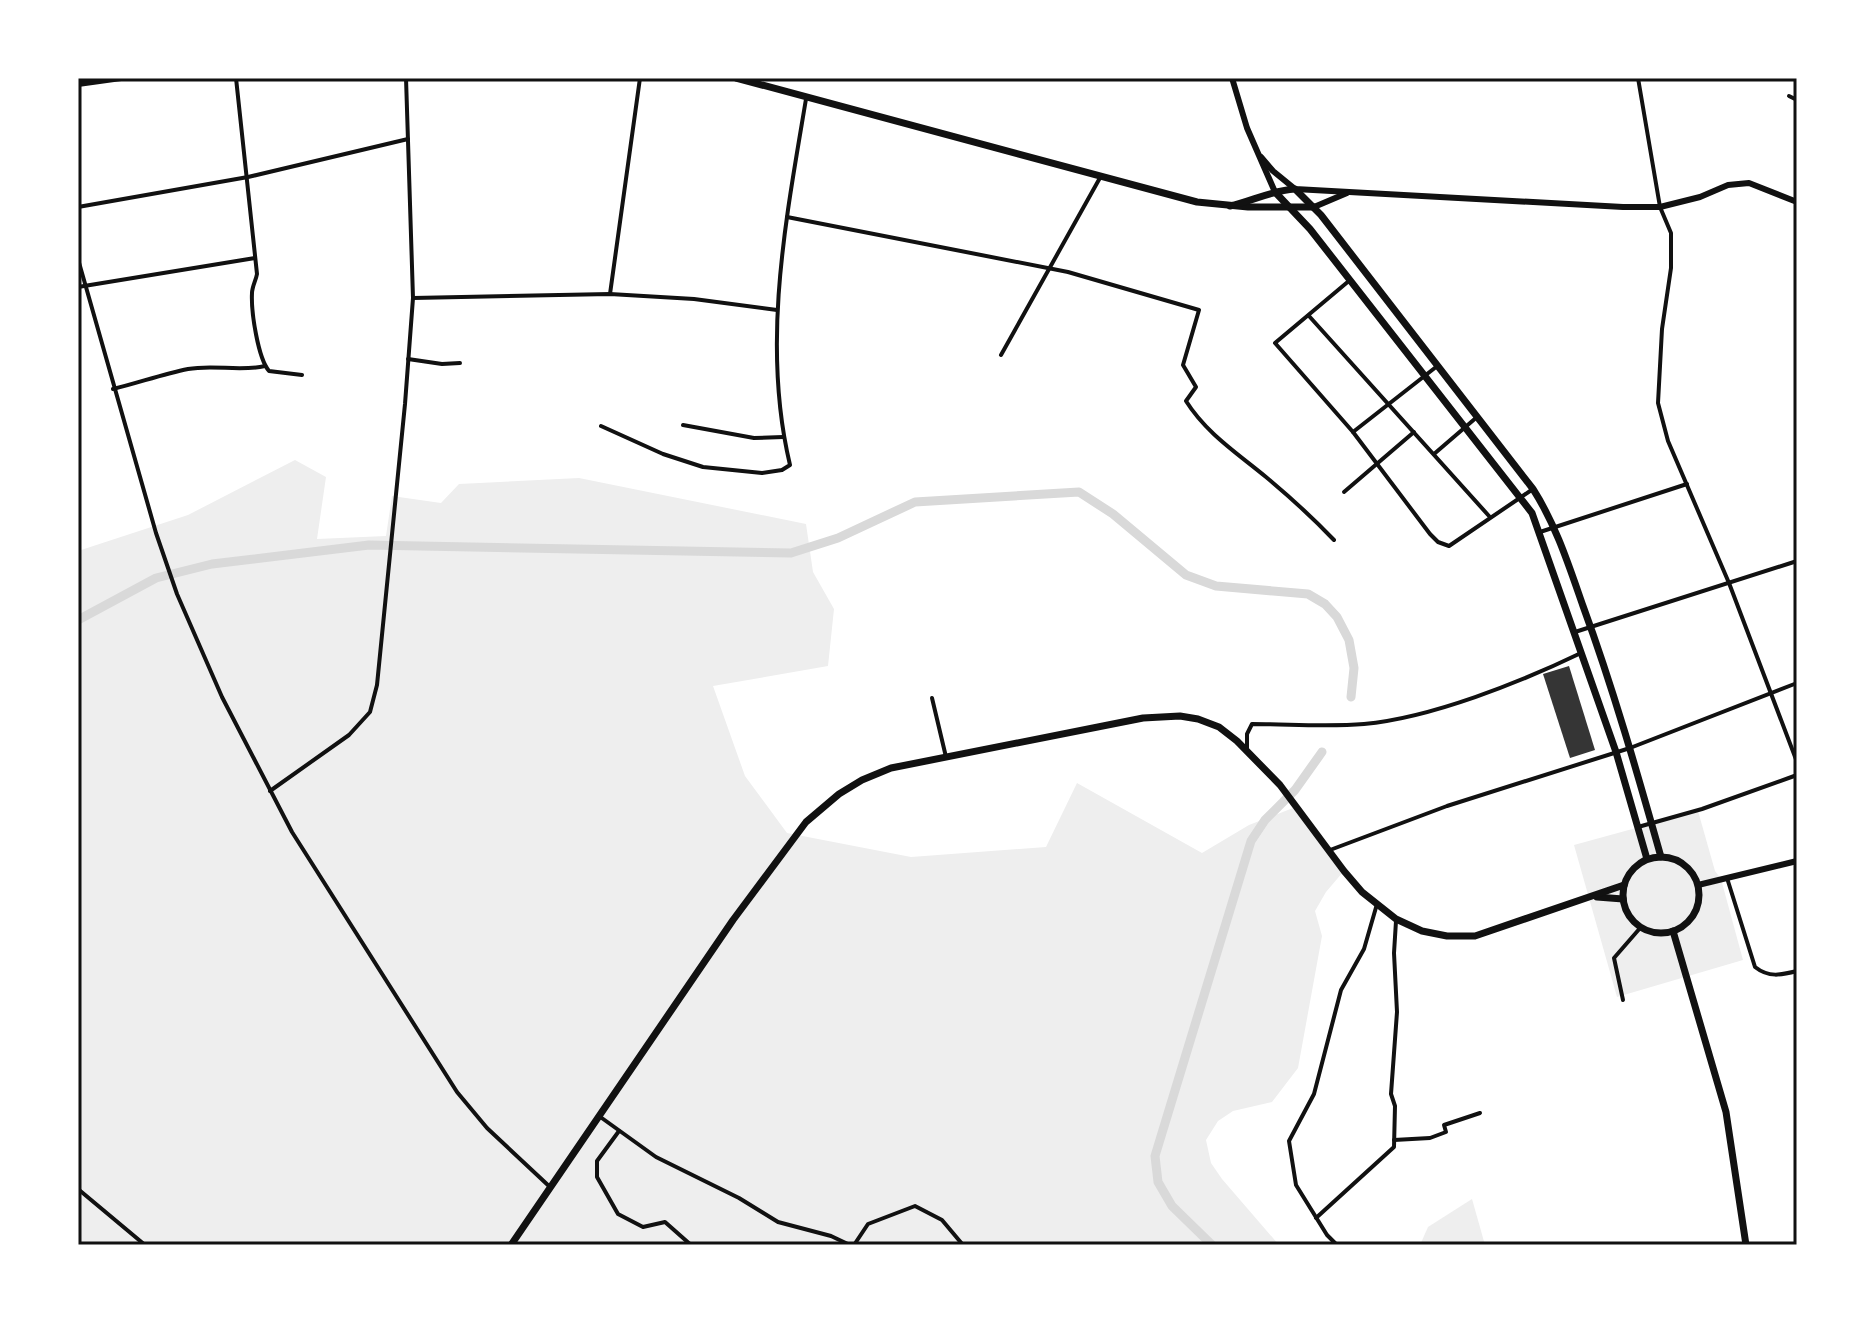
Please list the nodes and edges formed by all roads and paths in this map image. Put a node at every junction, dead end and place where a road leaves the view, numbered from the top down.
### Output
1 (121, 78) edge
2 (236, 78) edge
3 (406, 78) edge
4 (640, 78) edge
5 (736, 78) edge
6 (1232, 78) edge
7 (1638, 78) edge
8 (78, 84) edge
9 (806, 96) junction
10 (1789, 96) dead end
11 (1797, 100) edge
12 (408, 139) junction
13 (1261, 157) junction
14 (1102, 176) junction
15 (248, 177) junction
16 (1295, 189) junction
17 (1275, 192) junction
18 (1351, 192) junction
19 (1797, 202) edge
20 (1230, 206) junction
21 (78, 207) edge
22 (1314, 207) junction
23 (1660, 207) junction
24 (1289, 208) junction
25 (787, 217) junction
26 (255, 258) junction
27 (78, 259) edge
28 (1051, 269) junction
29 (1350, 280) junction
30 (86, 286) junction
31 (78, 287) edge
32 (610, 294) junction
33 (413, 298) junction
34 (777, 310) junction
35 (1308, 315) junction
36 (1001, 355) dead end
37 (408, 359) junction
38 (460, 363) dead end
39 (1438, 365) junction
40 (265, 366) junction
41 (302, 375) dead end
42 (1425, 375) junction
43 (113, 389) junction
44 (1389, 403) junction
45 (1477, 417) junction
46 (683, 425) dead end
47 (601, 426) dead end
48 (1466, 426) junction
49 (1353, 432) junction
50 (1414, 432) junction
51 (784, 437) junction
52 (1434, 454) junction
53 (1378, 464) junction
54 (1687, 484) junction
55 (1533, 489) junction
56 (1344, 492) dead end
57 (1522, 497) junction
58 (1489, 516) junction
59 (1554, 528) junction
60 (1540, 532) junction
61 (1334, 540) dead end
62 (1797, 561) edge
63 (1729, 583) junction
64 (1590, 626) junction
65 (1575, 632) junction
66 (1582, 653) junction
67 (1797, 683) edge
68 (1770, 694) junction
69 (932, 698) dead end
70 (1630, 748) junction
71 (1247, 751) junction
72 (1616, 752) junction
73 (946, 757) junction
74 (1797, 762) edge
75 (1797, 775) edge
76 (270, 791) junction
77 (1651, 823) junction
78 (1638, 827) junction
79 (1330, 850) junction
80 (1661, 857) junction
81 (1647, 859) junction
82 (1797, 861) edge
83 (1727, 878) junction
84 (1624, 885) junction
85 (1698, 885) junction
86 (1595, 897) junction
87 (1623, 899) junction
88 (1377, 904) junction
89 (1396, 919) junction
90 (1641, 927) junction
91 (1673, 931) junction
92 (1797, 971) edge
93 (1623, 1000) dead end
94 (1480, 1113) dead end
95 (599, 1116) junction
96 (619, 1131) junction
97 (1394, 1140) junction
98 (550, 1187) junction
99 (78, 1189) edge
100 (1316, 1218) junction
101 (145, 1245) edge
102 (511, 1245) edge
103 (691, 1245) edge
104 (852, 1245) edge
105 (963, 1245) edge
106 (1337, 1245) edge
107 (1746, 1245) edge

1 - 8 street
2 - 15 street
3 - 12 street
4 - 32 street
5 - 9 main road
6 - 13 street
7 - 23 street
9 - 14 main road
9 - 25 street
10 - 11 street
12 - 15 street
12 - 33 street
13 - 16 street
13 - 17 street
14 - 20 main road
14 - 28 street
15 - 21 street
15 - 26 street
16 - 17 main road
16 - 18 street
16 - 22 main road
17 - 20 main road
17 - 24 main road
18 - 22 street
18 - 23 street
19 - 23 street
20 - 24 main road
22 - 24 main road
22 - 39 main road
23 - 54 street
24 - 29 main road
25 - 28 street
25 - 34 street
26 - 30 street
26 - 40 street
27 - 30 street
28 - 36 street
28 - 61 street
29 - 35 street
29 - 42 main road
30 - 31 street
30 - 43 street
32 - 33 street
32 - 34 street
33 - 37 street
34 - 51 street
35 - 44 street
35 - 49 street
37 - 38 street
37 - 76 street
39 - 42 street
39 - 45 main road
40 - 41 street
40 - 43 street
42 - 44 street
42 - 48 main road
43 - 76 street
44 - 49 street
44 - 50 street
45 - 48 street
45 - 55 main road
46 - 51 street
47 - 51 street
48 - 52 street
48 - 57 main road
49 - 53 street
50 - 52 street
50 - 53 street
52 - 58 street
53 - 56 street
53 - 58 street
54 - 59 street
54 - 63 street
55 - 57 street
55 - 59 main road
57 - 58 street
57 - 60 main road
59 - 60 street
59 - 64 main road
60 - 65 main road
62 - 63 street
63 - 64 street
63 - 68 street
64 - 65 street
64 - 70 main road
65 - 66 main road
66 - 71 street
66 - 72 main road
67 - 68 street
68 - 70 street
68 - 74 street
69 - 73 street
70 - 72 street
70 - 77 main road
71 - 73 main road
71 - 79 main road
72 - 78 main road
72 - 79 street
73 - 95 main road
75 - 77 street
76 - 98 street
77 - 78 street
77 - 80 main road
78 - 81 main road
79 - 88 main road
80 - 81 main road
80 - 85 main road
81 - 84 main road
82 - 83 street
83 - 85 street
83 - 92 street
84 - 86 main road
84 - 87 main road
85 - 91 main road
86 - 87 main road
86 - 89 main road
87 - 90 main road
88 - 89 main road
88 - 100 street
89 - 97 street
90 - 91 main road
90 - 93 street
91 - 107 main road
94 - 97 street
95 - 96 street
95 - 98 main road
96 - 103 street
96 - 104 street
97 - 100 street
98 - 102 main road
99 - 101 street
100 - 106 street
104 - 105 street

